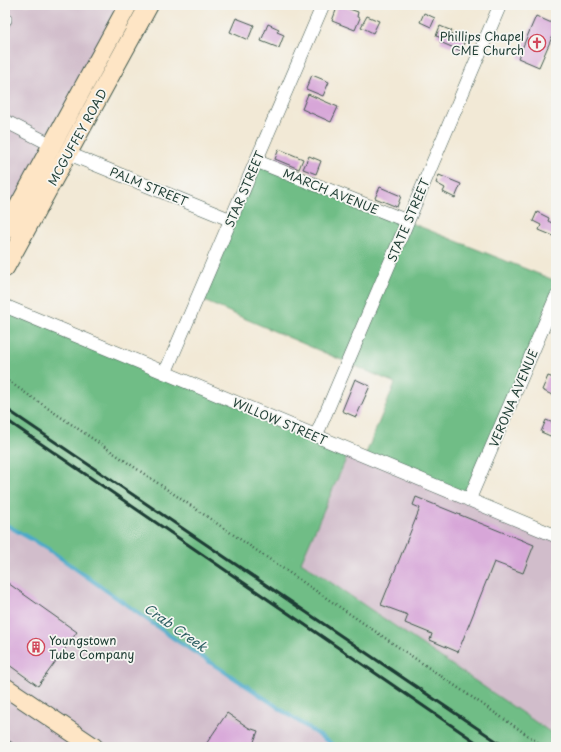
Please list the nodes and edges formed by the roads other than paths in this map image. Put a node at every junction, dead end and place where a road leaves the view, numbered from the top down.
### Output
1 (128, 5) edge
2 (148, 5) edge
3 (323, 5) edge
4 (500, 5) edge
5 (5, 121) edge
6 (60, 149) junction
7 (256, 161) junction
8 (231, 220) junction
9 (407, 221) junction
10 (5, 231) edge
11 (5, 268) edge
12 (556, 297) edge
13 (5, 306) edge
14 (165, 373) junction
15 (316, 436) junction
16 (470, 500) junction
17 (556, 536) edge
18 (5, 687) edge
19 (94, 747) edge

1 - 6 main road, MCGUFFEY ROAD
2 - 6 main road, MCGUFFEY ROAD
3 - 7 street, STAR STREET
4 - 9 street, STATE STREET
5 - 6 street, PALM STREET
6 - 8 street, PALM STREET
6 - 10 main road, MCGUFFEY ROAD
6 - 11 main road, MCGUFFEY ROAD
7 - 8 street, STAR STREET
7 - 9 street, MARCH AVENUE
8 - 14 street, STAR STREET
9 - 15 street, STATE STREET
12 - 16 street, VERONA AVENUE
13 - 14 street, WILLOW STREET
14 - 15 street, WILLOW STREET
15 - 16 street, WILLOW STREET
16 - 17 street, WILLOW STREET
18 - 19 main road

